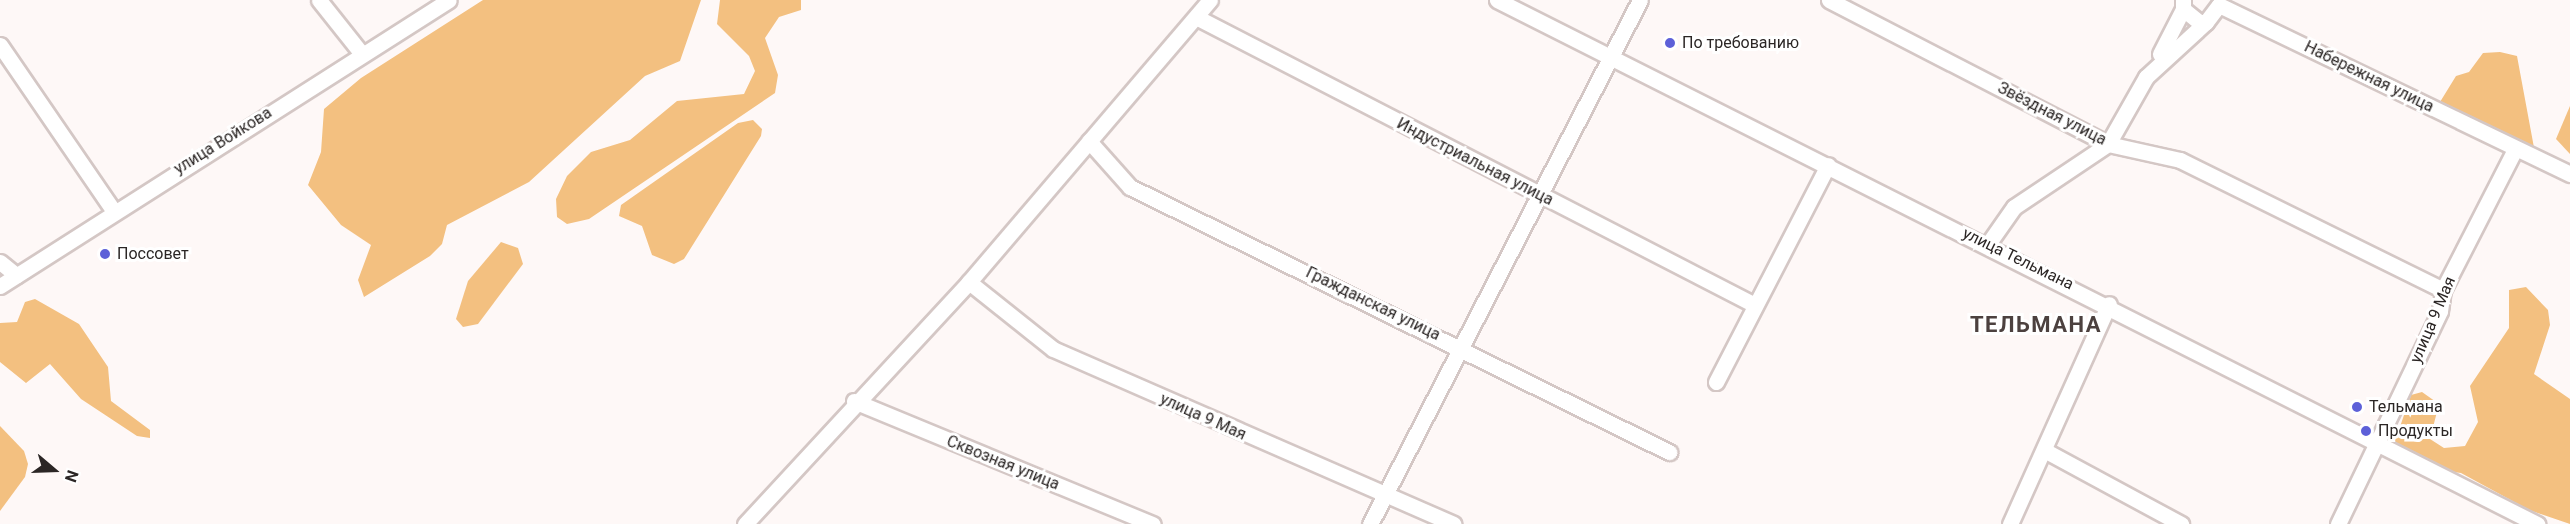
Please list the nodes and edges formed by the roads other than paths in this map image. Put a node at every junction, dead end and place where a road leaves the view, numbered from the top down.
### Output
1 (319, 0) edge
2 (449, 0) edge
3 (1210, 0) edge
4 (1497, 0) edge
5 (1640, 0) edge
6 (1828, 0) edge
7 (2222, 3) edge
8 (2183, 4) edge
9 (1196, 17) junction
10 (2206, 22) junction
11 (0, 45) edge
12 (362, 54) junction
13 (1610, 57) junction
14 (2146, 78) junction
15 (1089, 141) junction
16 (2108, 144) junction
17 (2515, 149) junction
18 (1828, 165) junction
19 (2570, 174) edge
20 (1539, 195) junction
21 (113, 210) junction
22 (1988, 244) junction
23 (0, 262) edge
24 (16, 275) junction
25 (969, 282) junction
26 (0, 286) edge
27 (2443, 290) junction
28 (2109, 304) junction
29 (1755, 305) junction
30 (1461, 346) junction
31 (1716, 382) dead end
32 (854, 401) junction
33 (2376, 444) junction
34 (2044, 450) junction
35 (1669, 452) dead end
36 (1383, 498) junction
37 (745, 524) edge
38 (1153, 524) edge
39 (1370, 524) edge
40 (1453, 524) edge
41 (2010, 524) edge
42 (2181, 524) edge
43 (2338, 524) edge
44 (2536, 524) edge

1 - 12 street
2 - 12 street, улица Войкова
3 - 9 street
4 - 13 street, улица Тельмана
5 - 13 street
6 - 16 street, Звёздная улица
7 - 10 street, Набережная улица
7 - 17 street, Набережная улица
8 - 10 street
8 - 14 street
9 - 15 street
9 - 20 street, Индустриальная улица
10 - 14 street, Набережная улица
11 - 21 street
12 - 21 street, улица Войкова
13 - 18 street, улица Тельмана
13 - 20 street
14 - 16 street
15 - 25 street
15 - 30 street, Гражданская улица
16 - 22 street
16 - 27 street, Звёздная улица
17 - 19 street, Набережная улица
17 - 27 street, улица 9 Мая
18 - 22 street, улица Тельмана
18 - 29 street
20 - 29 street, Индустриальная улица
20 - 30 street
21 - 24 street, улица Войкова
22 - 28 street, улица Тельмана
23 - 24 street
24 - 26 street, улица Войкова
25 - 32 street
25 - 36 street, улица 9 Мая
27 - 33 street, улица 9 Мая
28 - 33 street, улица Тельмана
28 - 34 street
29 - 31 street
30 - 35 street, Гражданская улица
30 - 36 street
32 - 37 street
32 - 38 street, Сквозная улица
33 - 43 street, улица 9 Мая
33 - 44 street, улица Тельмана
34 - 41 street
34 - 42 street
36 - 39 street
36 - 40 street, улица 9 Мая

